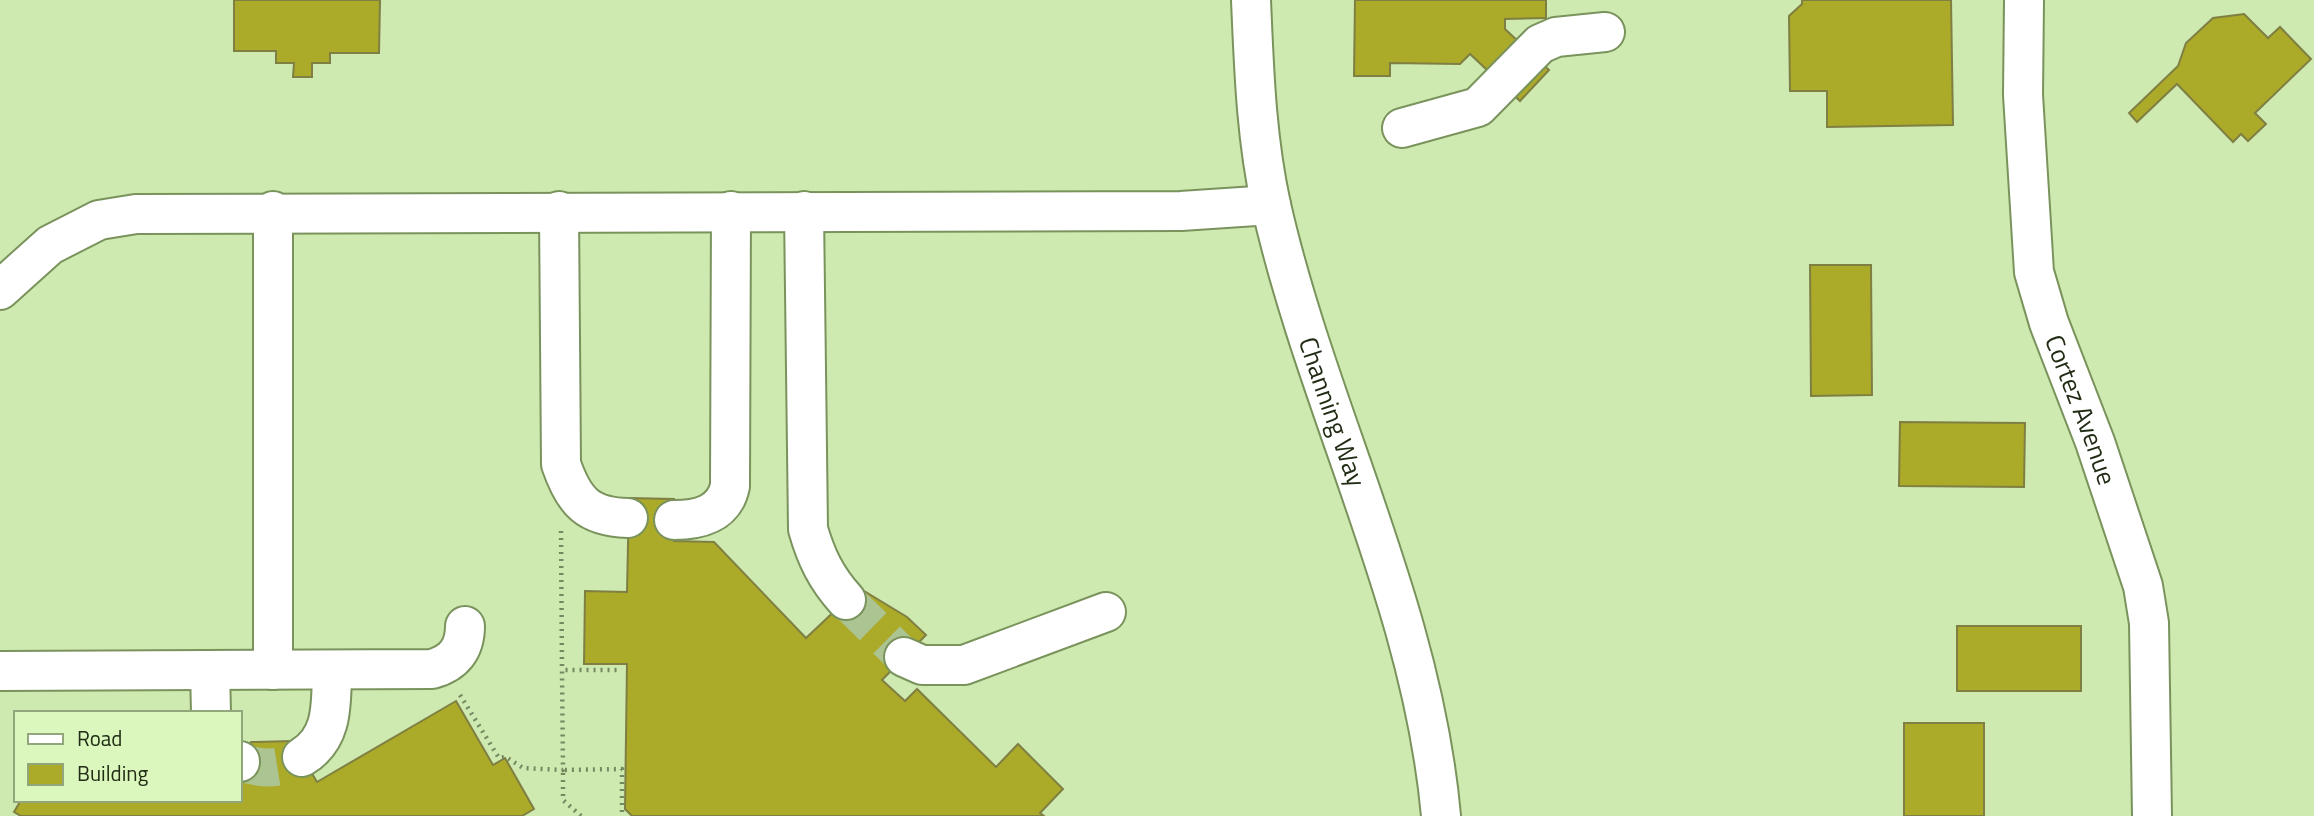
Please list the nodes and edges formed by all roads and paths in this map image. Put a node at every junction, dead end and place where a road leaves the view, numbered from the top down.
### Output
1 (1251, 0) edge
2 (2024, 0) edge
3 (1605, 32) dead end
4 (1402, 128) dead end
5 (1271, 205) junction
6 (273, 211) junction
7 (559, 211) junction
8 (731, 211) junction
9 (804, 211) junction
10 (0, 290) edge
11 (561, 518) dead end
12 (628, 519) dead end
13 (674, 520) dead end
14 (846, 600) tunnel mouth
15 (1106, 612) dead end
16 (464, 626) dead end
17 (904, 657) tunnel mouth
18 (210, 670) junction
19 (273, 670) junction
20 (332, 670) junction
21 (562, 670) junction
22 (617, 670) dead end
23 (0, 671) edge
24 (454, 684) dead end
25 (211, 711) edge
26 (302, 757) tunnel mouth
27 (563, 770) junction
28 (581, 816) edge
29 (622, 816) edge
30 (1441, 816) edge
31 (2151, 816) edge

1 - 5 main road, Channing Way
2 - 31 main road, Cortez Avenue
3 - 4 main road
5 - 9 main road
5 - 30 main road, Channing Way
6 - 7 main road
6 - 10 main road
6 - 19 main road
7 - 8 main road
7 - 12 main road
8 - 9 main road
8 - 13 main road
9 - 14 main road
11 - 21 path
15 - 17 main road
16 - 20 main road
18 - 19 main road
18 - 23 main road
18 - 25 main road
19 - 20 main road
20 - 26 main road
21 - 22 path
21 - 27 path
24 - 27 path
27 - 28 path
27 - 29 path

